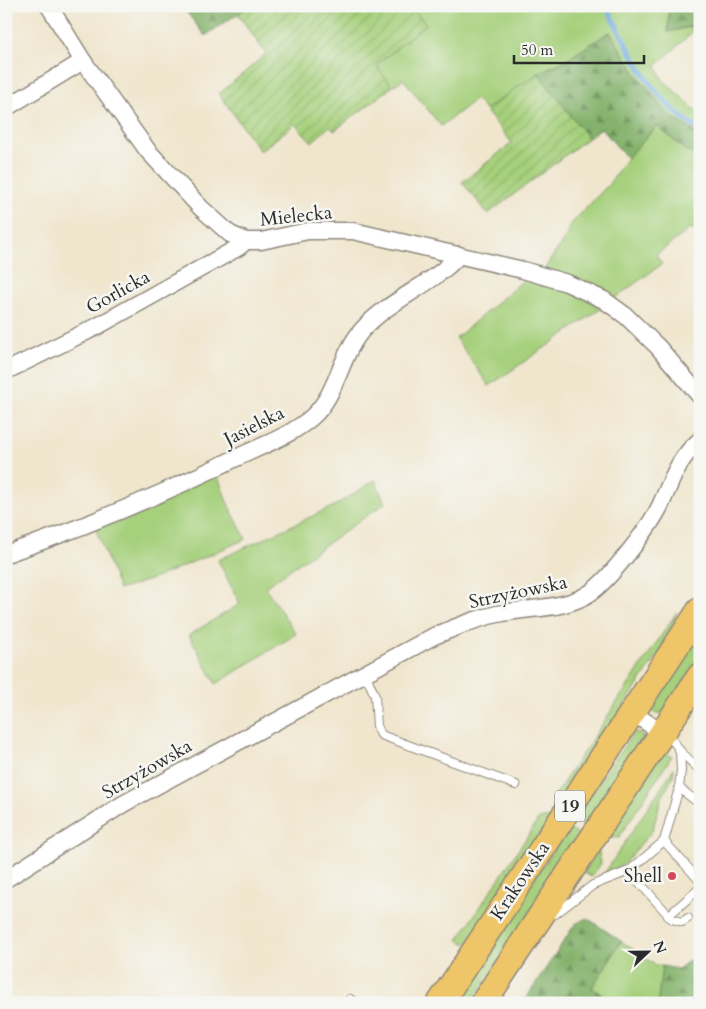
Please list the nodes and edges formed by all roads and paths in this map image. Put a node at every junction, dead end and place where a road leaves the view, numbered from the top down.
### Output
1 (49, 6) edge
2 (83, 61) junction
3 (6, 108) edge
4 (246, 241) junction
5 (459, 255) junction
6 (6, 371) edge
7 (700, 396) edge
8 (700, 440) edge
9 (6, 554) edge
10 (700, 610) edge
11 (365, 673) junction
12 (700, 676) edge
13 (632, 712) junction
14 (662, 733) junction
15 (680, 751) junction
16 (700, 770) edge
17 (516, 785) dead end
18 (679, 788) junction
19 (700, 804) edge
20 (664, 840) junction
21 (629, 871) junction
22 (6, 879) edge
23 (700, 881) edge
24 (700, 888) edge
25 (668, 916) junction
26 (688, 918) dead end
27 (519, 948) junction
28 (440, 1003) edge
29 (483, 1003) edge

1 - 2 street, Mielecka
2 - 3 street
2 - 4 street, Mielecka
4 - 5 street, Mielecka
4 - 6 street, Gorlicka
5 - 7 street, Mielecka
5 - 9 street, Jasielska
8 - 11 street, Strzyżowska
10 - 13 main road, Krakowska / 19
11 - 17 lane
11 - 22 street, Strzyżowska
12 - 14 main road, Krakowska / 19
13 - 14 street
13 - 28 main road, Krakowska / 19
14 - 15 lane
14 - 27 main road, Krakowska / 19
15 - 16 lane
15 - 18 lane
18 - 19 lane
18 - 20 lane
20 - 21 lane
20 - 23 lane
21 - 25 lane
21 - 27 lane
24 - 25 lane
25 - 26 lane
27 - 29 main road, Krakowska / 19

